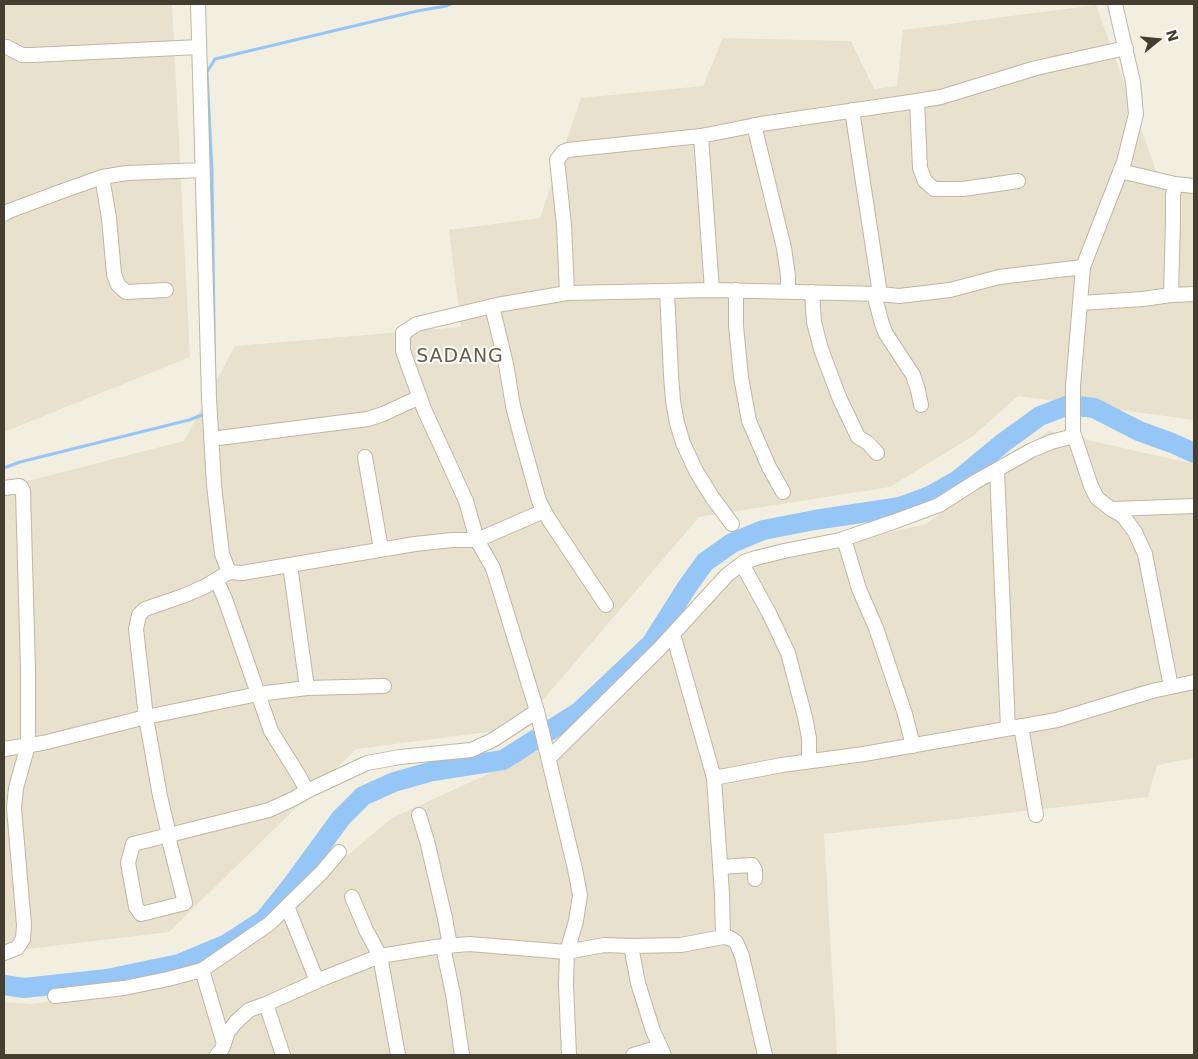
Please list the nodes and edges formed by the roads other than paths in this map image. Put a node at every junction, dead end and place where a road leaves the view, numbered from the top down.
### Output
1 (198, 4) edge
2 (1115, 4) edge
3 (7, 47) dead end
4 (199, 47) junction
5 (1126, 48) junction
6 (917, 101) junction
7 (852, 110) junction
8 (754, 125) junction
9 (701, 136) junction
10 (202, 170) junction
11 (1120, 171) junction
12 (102, 177) junction
13 (1018, 182) dead end
14 (1175, 184) junction
15 (1194, 186) edge
16 (4, 214) edge
17 (1083, 267) junction
18 (166, 290) dead end
19 (712, 290) junction
20 (736, 290) junction
21 (667, 291) junction
22 (788, 292) junction
23 (812, 292) junction
24 (567, 293) junction
25 (877, 294) junction
26 (1194, 294) edge
27 (1171, 295) junction
28 (1080, 303) junction
29 (492, 306) junction
30 (420, 397) junction
31 (921, 405) dead end
32 (210, 434) junction
33 (1073, 434) junction
34 (877, 453) dead end
35 (365, 457) dead end
36 (997, 470) junction
37 (4, 488) edge
38 (783, 492) dead end
39 (1194, 506) edge
40 (1111, 509) junction
41 (544, 511) junction
42 (732, 524) dead end
43 (844, 539) junction
44 (477, 540) junction
45 (381, 549) junction
46 (742, 564) junction
47 (290, 565) junction
48 (229, 572) junction
49 (217, 581) junction
50 (606, 606) dead end
51 (673, 634) junction
52 (1194, 682) edge
53 (384, 686) dead end
54 (1171, 687) junction
55 (307, 688) junction
56 (258, 694) junction
57 (537, 711) junction
58 (146, 717) junction
59 (1014, 727) junction
60 (28, 745) junction
61 (913, 746) junction
62 (4, 749) edge
63 (548, 754) junction
64 (809, 761) junction
65 (714, 778) junction
66 (307, 790) junction
67 (419, 815) dead end
68 (1036, 815) dead end
69 (169, 835) junction
70 (339, 852) dead end
71 (721, 868) junction
72 (756, 879) dead end
73 (352, 897) dead end
74 (287, 906) junction
75 (723, 937) junction
76 (447, 946) junction
77 (631, 946) junction
78 (567, 952) junction
79 (4, 953) edge
80 (380, 956) junction
81 (202, 970) junction
82 (317, 981) junction
83 (55, 996) dead end
84 (266, 1004) junction
85 (220, 1050) edge
86 (662, 1051) edge
87 (283, 1055) edge
88 (398, 1055) edge
89 (462, 1055) edge
90 (569, 1055) edge
91 (633, 1055) edge
92 (765, 1055) edge

1 - 4 street
2 - 5 street
3 - 4 street
4 - 10 street
5 - 6 street
5 - 11 street
6 - 7 street
6 - 13 street
7 - 8 street
7 - 25 street
8 - 9 street
8 - 22 street
9 - 19 street
9 - 24 street
10 - 12 street
10 - 32 street
11 - 14 street
11 - 17 street
12 - 16 street
12 - 18 street
14 - 15 street
14 - 27 street
17 - 25 street
17 - 28 street
19 - 20 street
19 - 21 street
20 - 22 street
20 - 38 street
21 - 24 street
21 - 42 street
22 - 23 street
23 - 25 street
23 - 34 street
24 - 29 street
25 - 31 street
26 - 27 street
27 - 28 street
28 - 33 street
29 - 30 street
29 - 41 street
30 - 32 street
30 - 44 street
32 - 48 street
33 - 36 street
33 - 40 street
35 - 45 street
36 - 43 street
36 - 59 street
37 - 60 street
39 - 40 street
40 - 54 street
41 - 44 street
41 - 50 street
43 - 46 street
43 - 61 street
44 - 45 street
44 - 57 street
45 - 47 street
46 - 51 street
46 - 64 street
47 - 48 street
47 - 55 street
48 - 49 street
49 - 56 street
49 - 58 street
51 - 63 street
51 - 65 street
52 - 54 street
53 - 55 street
54 - 59 street
55 - 56 street
56 - 58 street
56 - 66 street
57 - 63 street
57 - 66 street
58 - 60 street
58 - 69 street
59 - 61 street
59 - 68 street
60 - 62 street
60 - 79 street
61 - 64 street
63 - 78 street
64 - 65 street
65 - 71 street
66 - 69 street
67 - 76 street
69 - 69 street
70 - 74 street
71 - 72 street
71 - 75 street
73 - 80 street
74 - 81 street
74 - 82 street
75 - 77 street
75 - 92 street
76 - 78 street
76 - 80 street
76 - 89 street
77 - 78 street
77 - 86 street
78 - 90 street
80 - 82 street
80 - 88 street
81 - 83 street
81 - 85 street
82 - 84 street
84 - 85 street
84 - 87 street
86 - 91 street

